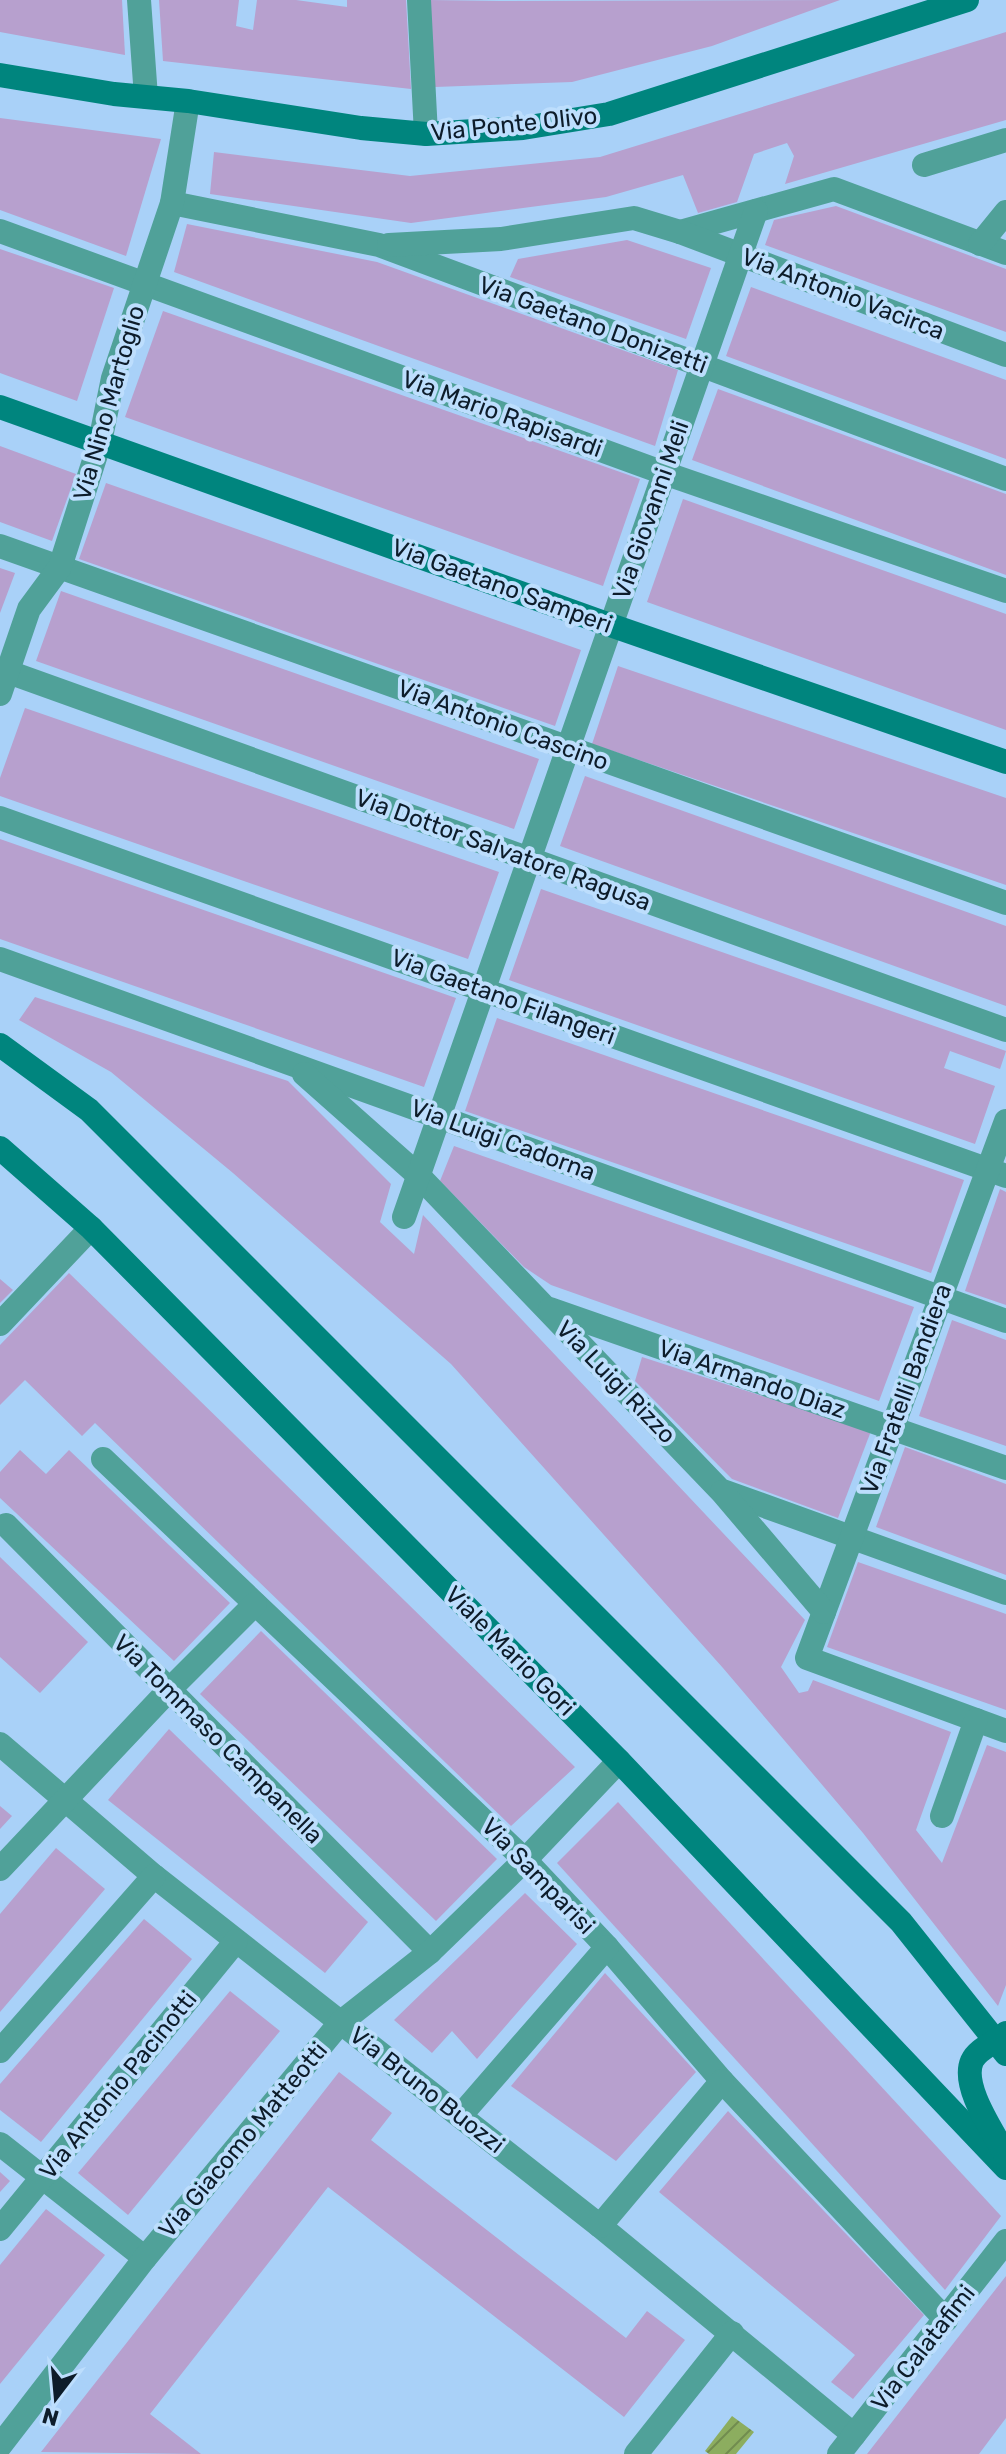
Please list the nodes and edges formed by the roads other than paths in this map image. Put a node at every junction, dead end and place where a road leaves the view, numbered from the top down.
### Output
1 (139, 0) edge
2 (419, 0) edge
3 (967, 0) edge
4 (0, 75) edge
5 (146, 97) junction
6 (188, 101) junction
7 (426, 134) junction
8 (1006, 140) edge
9 (924, 165) dead end
10 (172, 203) junction
11 (756, 211) junction
12 (1006, 212) edge
13 (0, 231) edge
14 (680, 232) junction
15 (980, 244) junction
16 (379, 245) junction
17 (1006, 253) edge
18 (740, 256) junction
19 (145, 285) junction
20 (1006, 355) edge
21 (701, 365) junction
22 (0, 407) edge
23 (100, 442) junction
24 (664, 473) junction
25 (1006, 479) edge
26 (0, 546) edge
27 (60, 567) junction
28 (1006, 591) edge
29 (610, 625) junction
30 (3, 679) edge
31 (567, 747) junction
32 (1006, 762) edge
33 (0, 818) edge
34 (529, 859) junction
35 (1006, 903) edge
36 (0, 959) edge
37 (483, 990) junction
38 (1006, 1030) edge
39 (0, 1045) edge
40 (293, 1064) junction
41 (438, 1116) junction
42 (1006, 1121) edge
43 (0, 1148) edge
44 (997, 1173) edge
45 (418, 1175) junction
46 (404, 1217) dead end
47 (91, 1228) junction
48 (941, 1297) junction
49 (544, 1307) junction
50 (1006, 1321) edge
51 (0, 1324) edge
52 (892, 1428) junction
53 (103, 1459) dead end
54 (1006, 1468) edge
55 (720, 1490) junction
56 (6, 1525) dead end
57 (852, 1538) junction
58 (1006, 1593) edge
59 (255, 1604) junction
60 (824, 1612) junction
61 (169, 1690) junction
62 (976, 1720) junction
63 (1006, 1731) edge
64 (0, 1744) edge
65 (619, 1761) junction
66 (64, 1800) junction
67 (942, 1816) dead end
68 (525, 1860) junction
69 (0, 1869) edge
70 (154, 1876) junction
71 (236, 1941) junction
72 (607, 1947) junction
73 (430, 1952) junction
74 (340, 2023) junction
75 (1003, 2043) edge
76 (0, 2051) edge
77 (722, 2081) junction
78 (461, 2115) junction
79 (0, 2144) edge
80 (1006, 2157) edge
81 (1006, 2168) edge
82 (42, 2178) junction
83 (600, 2226) junction
84 (0, 2229) edge
85 (1006, 2241) edge
86 (145, 2258) junction
87 (946, 2320) junction
88 (732, 2333) junction
89 (847, 2444) edge
90 (0, 2446) edge
91 (636, 2454) edge

1 - 5 street
2 - 7 street
3 - 7 street, Via Ponte Olivo
4 - 5 street, Via Ponte Olivo
5 - 6 street, Via Ponte Olivo
6 - 7 street, Via Ponte Olivo
6 - 10 street, Via Nino Martoglio
8 - 9 street
10 - 16 street, Via Gaetano Donizetti
10 - 19 street, Via Nino Martoglio
11 - 14 street
11 - 15 street
11 - 18 street, Via Giovanni Meli
12 - 15 street
13 - 19 street, Via Mario Rapisardi
14 - 16 street, Via Antonio Vacirca
14 - 18 street, Via Antonio Vacirca
15 - 17 street
16 - 21 street, Via Gaetano Donizetti
18 - 20 street, Via Antonio Vacirca
18 - 21 street, Via Giovanni Meli
19 - 23 street, Via Nino Martoglio
19 - 24 street, Via Mario Rapisardi
21 - 24 street, Via Giovanni Meli
21 - 25 street, Via Gaetano Donizetti
22 - 23 street, Via Gaetano Samperi
23 - 27 street, Via Nino Martoglio
23 - 29 street, Via Gaetano Samperi
24 - 28 street, Via Mario Rapisardi
24 - 29 street, Via Giovanni Meli
26 - 27 street, Via Antonio Cascino
27 - 30 street, Via Nino Martoglio
27 - 31 street, Via Antonio Cascino
29 - 31 street, Via Giovanni Meli
29 - 32 street, Via Gaetano Samperi
30 - 34 street, Via Dottor Salvatore Ragusa
31 - 34 street, Via Giovanni Meli
31 - 35 street, Via Antonio Cascino
33 - 37 street, Via Gaetano Filangeri
34 - 37 street, Via Giovanni Meli
34 - 38 street, Via Dottor Salvatore Ragusa
36 - 40 street, Via Luigi Cadorna
37 - 41 street, Via Giovanni Meli
37 - 44 street, Via Gaetano Filangeri
39 - 75 street
40 - 41 street, Via Luigi Cadorna
40 - 45 street, Via Luigi Rizzo
41 - 45 street, Via Giovanni Meli
41 - 48 street, Via Luigi Cadorna
42 - 44 street, Via Fratelli Bandiera
43 - 47 street, Viale Mario Gori
44 - 48 street, Via Fratelli Bandiera
45 - 46 street, Via Giovanni Meli
45 - 49 street, Via Luigi Rizzo
47 - 51 street
47 - 65 street, Viale Mario Gori
48 - 50 street, Via Luigi Cadorna
48 - 52 street, Via Fratelli Bandiera
49 - 52 street, Via Armando Diaz
49 - 55 street, Via Luigi Rizzo
52 - 54 street, Via Armando Diaz
52 - 57 street, Via Fratelli Bandiera
53 - 59 street, Via Samparisi
55 - 57 street, Via Luigi Rizzo
55 - 60 street
56 - 61 street, Via Tommaso Campanella
57 - 58 street, Via Luigi Rizzo
57 - 60 street, Via Fratelli Bandiera
59 - 61 street
59 - 68 street, Via Samparisi
60 - 62 street, Via Fratelli Bandiera
61 - 66 street
61 - 73 street, Via Tommaso Campanella
62 - 63 street
62 - 67 street
64 - 66 street, Via Bruno Buozzi
65 - 68 street, Via Giacomo Matteotti
65 - 81 street, Viale Mario Gori
66 - 69 street
66 - 70 street, Via Bruno Buozzi
68 - 72 street, Via Samparisi
68 - 73 street, Via Giacomo Matteotti
70 - 71 street, Via Bruno Buozzi
70 - 76 street
71 - 74 street, Via Bruno Buozzi
71 - 82 street, Via Antonio Pacinotti
72 - 77 street, Via Samparisi
72 - 78 street
73 - 74 street, Via Giacomo Matteotti
74 - 78 street, Via Bruno Buozzi
74 - 86 street, Via Giacomo Matteotti
75 - 80 street
77 - 83 street
77 - 87 street, Via Samparisi
78 - 83 street, Via Bruno Buozzi
79 - 82 street
82 - 84 street, Via Antonio Pacinotti
82 - 86 street
83 - 88 street, Via Bruno Buozzi
85 - 87 street, Via Calatafimi
86 - 90 street, Via Giacomo Matteotti
87 - 89 street, Via Calatafimi
88 - 89 street, Via Bruno Buozzi
88 - 91 street

